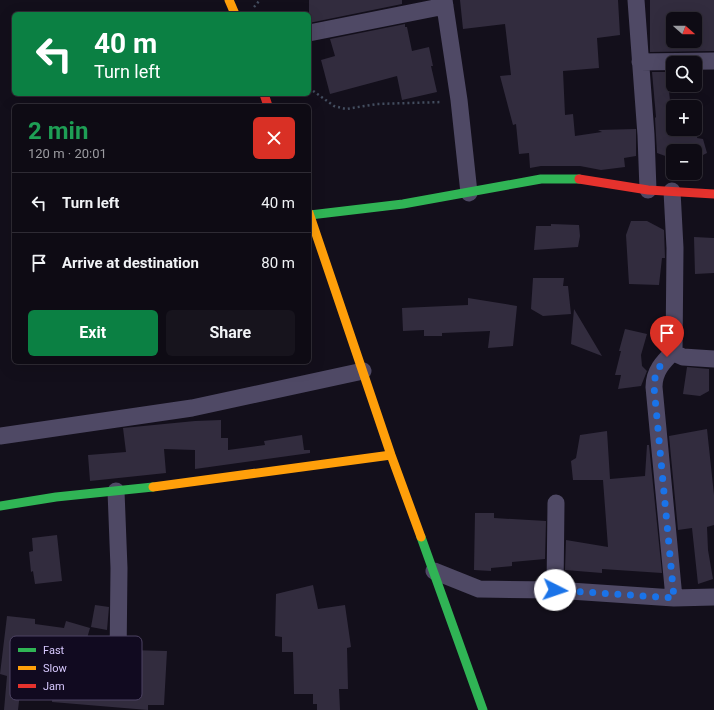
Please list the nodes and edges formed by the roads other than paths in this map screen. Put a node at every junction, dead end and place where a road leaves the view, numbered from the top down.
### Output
1 (229, 0) edge
2 (636, 0) edge
3 (444, 3) edge
4 (234, 12) edge
5 (311, 33) edge
6 (714, 61) edge
7 (640, 62) junction
8 (648, 190) junction
9 (672, 191) junction
10 (469, 193) junction
11 (714, 194) edge
12 (311, 214) edge
13 (311, 220) edge
14 (674, 351) junction
15 (714, 360) edge
16 (362, 371) junction
17 (0, 436) edge
18 (391, 455) junction
19 (116, 491) junction
20 (556, 502) dead end
21 (0, 506) edge
22 (434, 571) junction
23 (555, 590) junction
24 (714, 597) edge
25 (674, 598) junction
26 (118, 636) edge
27 (483, 710) edge

1 - 4 street
2 - 7 street
3 - 5 street
3 - 10 street
6 - 7 street
7 - 8 street
8 - 9 street
8 - 10 street
9 - 11 street
9 - 14 street
10 - 12 street
13 - 16 street
14 - 15 street
14 - 25 street
16 - 17 street
16 - 18 street
18 - 19 street
18 - 22 street
19 - 21 street
19 - 26 street
20 - 23 street
22 - 23 street
22 - 27 street
23 - 25 street
24 - 25 street

